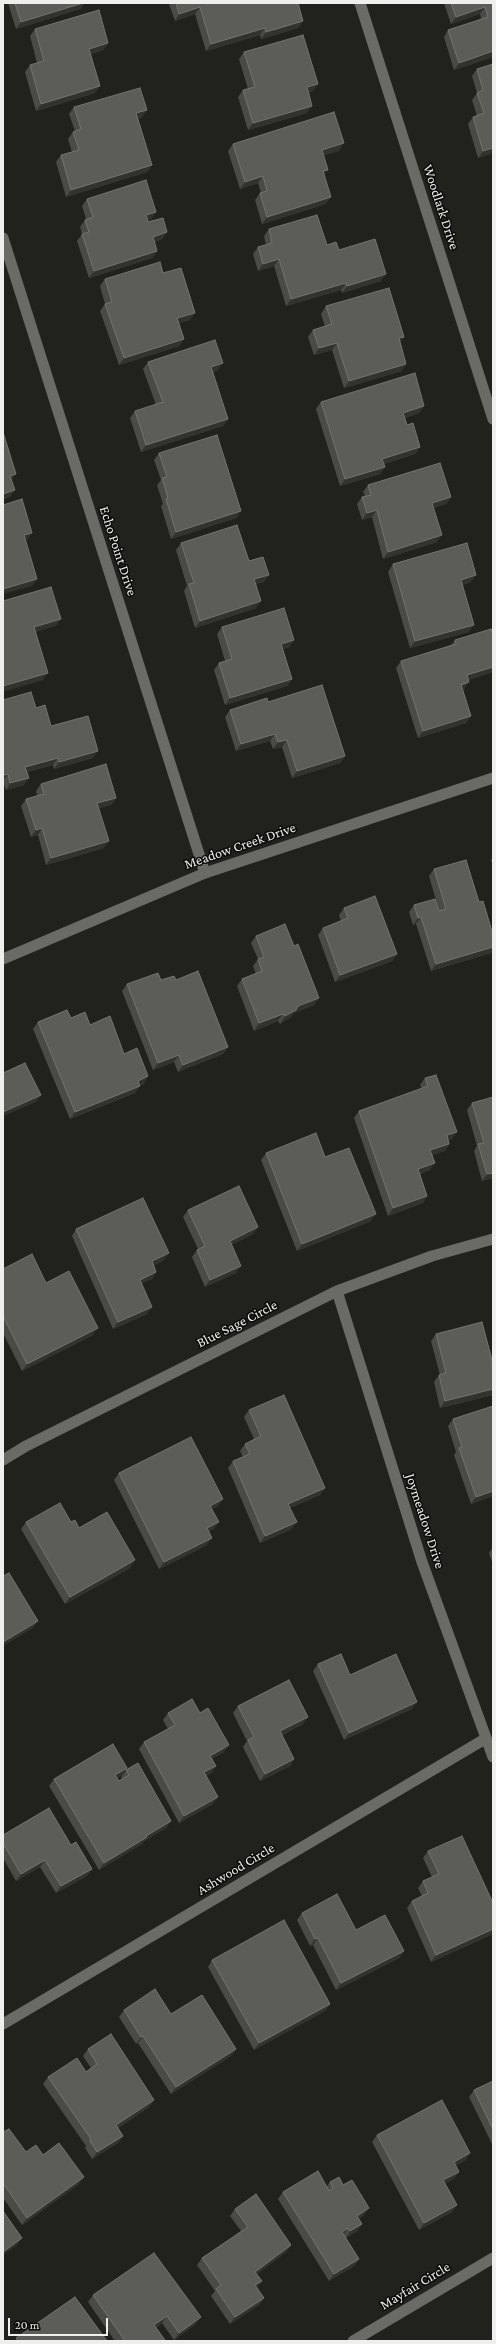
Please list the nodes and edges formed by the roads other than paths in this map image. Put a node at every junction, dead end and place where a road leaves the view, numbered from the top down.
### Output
1 (360, 3) edge
2 (3, 238) edge
3 (493, 419) edge
4 (493, 778) edge
5 (205, 873) junction
6 (3, 959) edge
7 (493, 1238) edge
8 (337, 1291) junction
9 (3, 1460) edge
10 (485, 1739) junction
11 (493, 1757) edge
12 (3, 2024) edge
13 (493, 2258) edge
14 (353, 2341) edge

1 - 3 street, Woodlark Drive
2 - 5 street, Echo Point Drive
4 - 5 street, Meadow Creek Drive
5 - 6 street, Meadow Creek Drive
7 - 8 street, Blue Sage Circle
8 - 9 street, Blue Sage Circle
8 - 10 street, Joymeadow Drive
10 - 11 street, Joymeadow Drive
10 - 12 street, Ashwood Circle
13 - 14 street, Mayfair Circle

